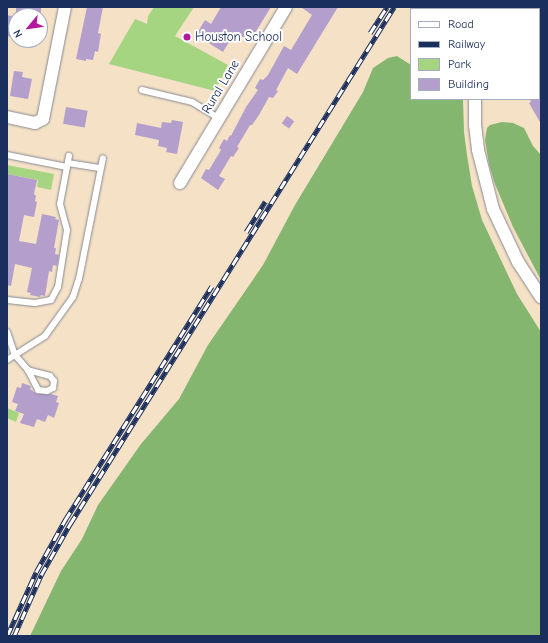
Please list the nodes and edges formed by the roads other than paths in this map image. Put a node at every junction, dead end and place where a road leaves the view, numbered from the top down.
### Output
1 (65, 7) edge
2 (286, 7) edge
3 (142, 90) dead end
4 (475, 100) edge
5 (7, 117) edge
6 (219, 118) junction
7 (7, 155) edge
8 (103, 158) dead end
9 (68, 162) junction
10 (101, 168) junction
11 (180, 182) dead end
12 (541, 297) edge
13 (7, 300) edge
14 (7, 332) edge
15 (15, 355) junction
16 (7, 360) edge
17 (28, 370) dead end

1 - 5 street
2 - 6 street, Rural Lane
3 - 6 lane
4 - 12 street
6 - 11 street, Rural Lane
7 - 9 lane
8 - 10 lane
9 - 10 lane
9 - 13 lane
10 - 15 lane
14 - 15 lane
15 - 16 lane
15 - 17 lane

